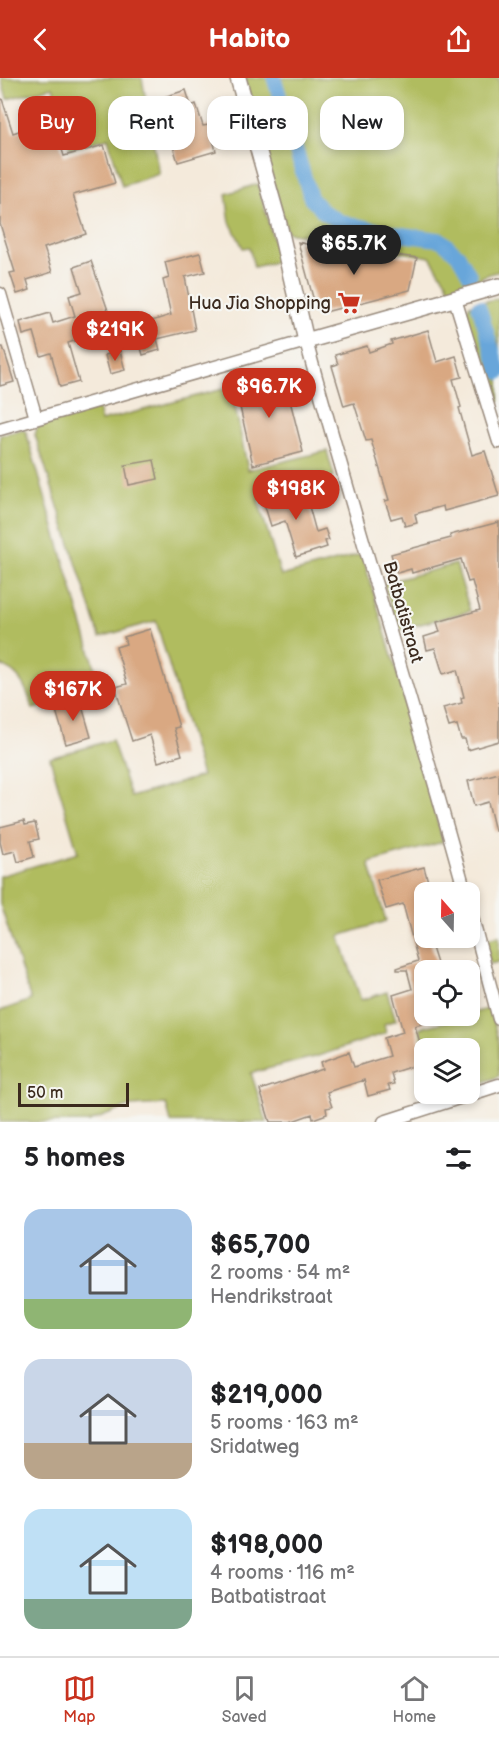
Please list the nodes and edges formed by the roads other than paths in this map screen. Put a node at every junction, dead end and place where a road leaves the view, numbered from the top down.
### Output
1 (238, 78) edge
2 (499, 286) edge
3 (0, 294) edge
4 (455, 299) junction
5 (306, 341) junction
6 (36, 418) junction
7 (0, 429) edge
8 (499, 442) edge
9 (462, 882) edge
10 (480, 948) edge
11 (499, 1019) edge
12 (499, 1085) edge
13 (384, 1122) edge

1 - 5 street
2 - 4 street
3 - 6 street
4 - 5 street
4 - 8 street
5 - 6 street
5 - 9 street, Batbatistraat
6 - 7 street
10 - 11 street
12 - 13 street

